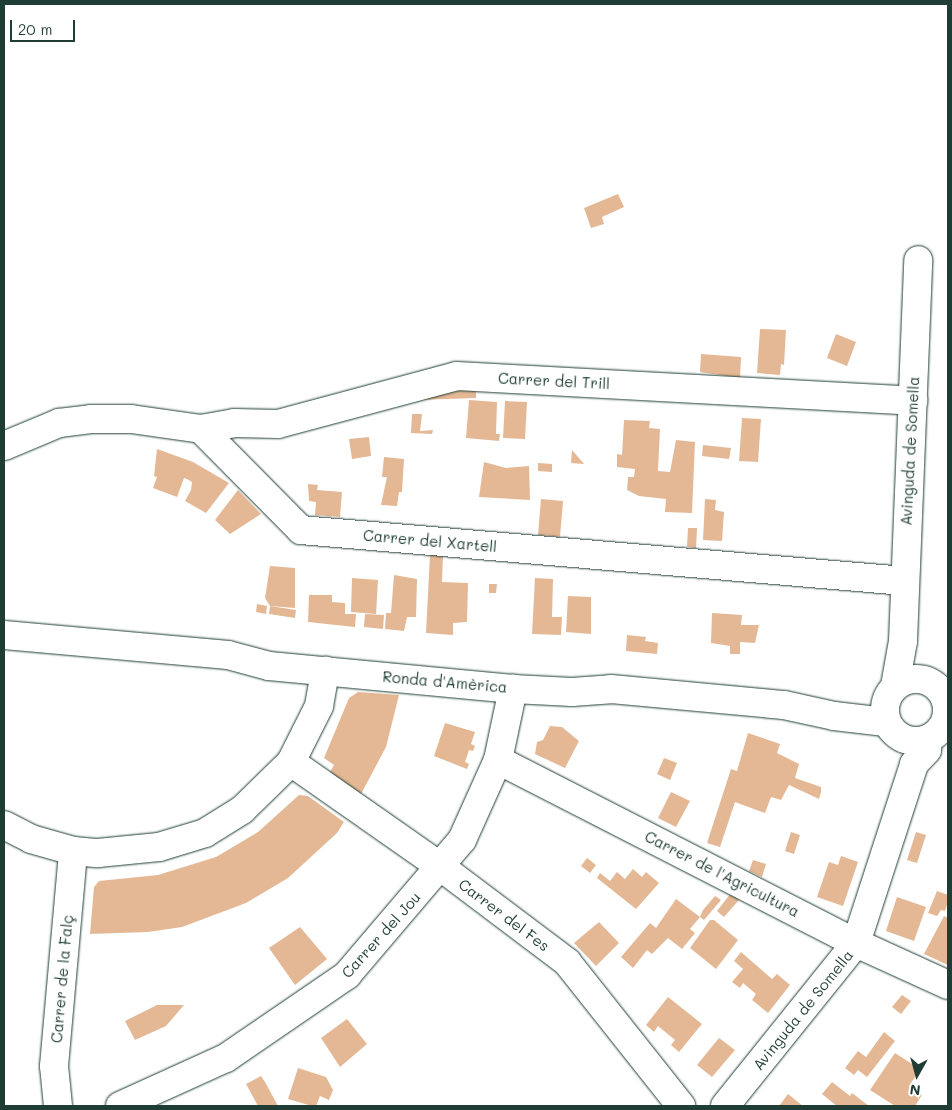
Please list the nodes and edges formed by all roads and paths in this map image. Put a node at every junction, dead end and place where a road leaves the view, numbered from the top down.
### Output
1 (918, 260) dead end
2 (913, 401) junction
3 (201, 429) junction
4 (4, 446) edge
5 (904, 581) junction
6 (4, 622) edge
7 (4, 635) edge
8 (325, 671) junction
9 (513, 689) junction
10 (895, 697) junction
11 (934, 732) edge
12 (498, 760) junction
13 (291, 762) junction
14 (4, 825) edge
15 (74, 851) junction
16 (441, 867) junction
17 (856, 943) junction
18 (948, 985) edge
19 (58, 1106) edge
20 (120, 1106) edge
21 (681, 1106) edge
22 (725, 1106) edge

1 - 2 street, Avinguda de Somella
2 - 3 street, Carrer del Trill
2 - 5 street, Avinguda de Somella
3 - 4 street
3 - 5 street, Carrer del Xartell
5 - 10 street, Avinguda de Somella
6 - 10 street, Ronda d'Amèrica
7 - 8 street, Ronda d'Amèrica
8 - 9 street, Ronda d'Amèrica
8 - 13 street
9 - 10 street, Ronda d'Amèrica
9 - 12 street, Carrer del Jou
10 - 11 street
10 - 11 street, Ronda d'Amèrica
11 - 17 street, Avinguda de Somella
12 - 16 street, Carrer del Jou
12 - 17 street, Carrer de l'Agricultura
13 - 15 street
13 - 16 street, Carrer del Fes
14 - 15 street
15 - 19 street, Carrer de la Falç
16 - 20 street, Carrer del Jou
16 - 21 street, Carrer del Fes
17 - 18 street, Carrer de l'Agricultura
17 - 22 street, Avinguda de Somella

